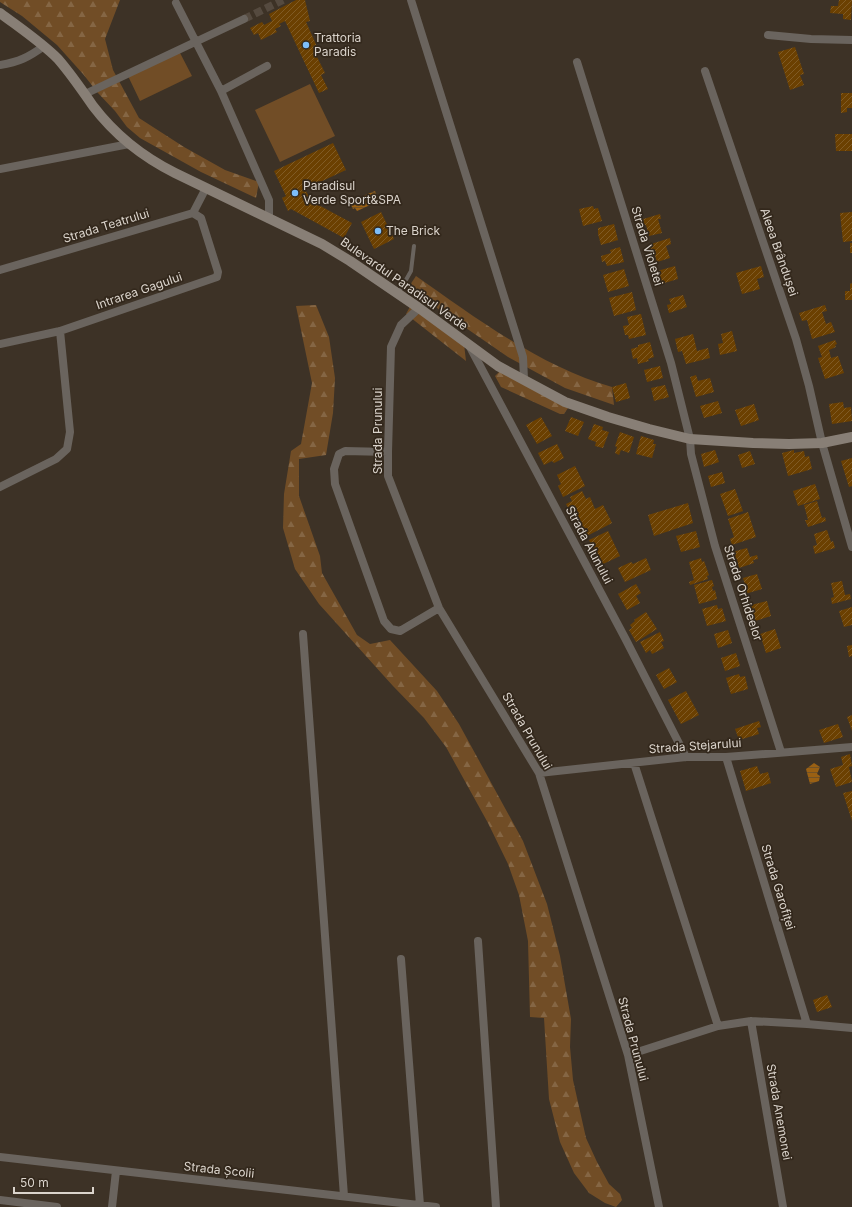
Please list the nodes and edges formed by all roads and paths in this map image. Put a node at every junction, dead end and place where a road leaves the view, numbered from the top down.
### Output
1 (411, 0) edge
2 (176, 3) dead end
3 (0, 13) edge
4 (244, 19) tunnel mouth
5 (768, 35) dead end
6 (852, 40) edge
7 (195, 41) junction
8 (44, 46) junction
9 (577, 62) dead end
10 (0, 65) edge
11 (267, 66) dead end
12 (705, 71) dead end
13 (221, 91) junction
14 (85, 94) junction
15 (129, 144) junction
16 (0, 169) edge
17 (206, 188) junction
18 (193, 213) junction
19 (269, 219) junction
20 (414, 246) dead end
21 (0, 270) edge
22 (398, 294) junction
23 (419, 308) junction
24 (60, 331) junction
25 (0, 344) edge
26 (470, 346) junction
27 (524, 379) junction
28 (852, 437) edge
29 (690, 439) junction
30 (822, 443) junction
31 (388, 452) junction
32 (0, 487) edge
33 (852, 547) edge
34 (439, 608) junction
35 (303, 634) dead end
36 (852, 747) edge
37 (780, 752) junction
38 (686, 757) junction
39 (726, 757) junction
40 (634, 763) junction
41 (539, 773) junction
42 (478, 941) dead end
43 (401, 959) dead end
44 (751, 1021) junction
45 (807, 1024) junction
46 (718, 1026) junction
47 (852, 1028) edge
48 (628, 1055) junction
49 (0, 1157) edge
50 (116, 1171) junction
51 (344, 1196) junction
52 (0, 1200) edge
53 (415, 1205) edge
54 (57, 1207) edge
55 (112, 1207) edge
56 (436, 1207) edge
57 (496, 1207) edge
58 (659, 1207) edge
59 (783, 1207) edge

1 - 27 street
2 - 7 street
3 - 8 street, Bulevardul Paradisul Verde
4 - 7 street
5 - 6 street
7 - 13 street
7 - 14 street
8 - 10 street
8 - 14 street, Bulevardul Paradisul Verde
9 - 29 street, Strada Violetei
11 - 13 street
12 - 30 street, Aleea Brândușei
13 - 19 street
14 - 15 street, Bulevardul Paradisul Verde
15 - 16 street
15 - 17 street, Bulevardul Paradisul Verde
17 - 18 street
17 - 19 street, Bulevardul Paradisul Verde
18 - 21 street, Strada Teatrului
18 - 24 street, Intrarea Gagului
19 - 22 street, Bulevardul Paradisul Verde
20 - 22 lane
22 - 23 street, Bulevardul Paradisul Verde
23 - 26 street, Bulevardul Paradisul Verde
23 - 31 street, Strada Prunului
24 - 25 street, Intrarea Gagului
24 - 32 street
26 - 27 street, Bulevardul Paradisul Verde
26 - 38 street, Strada Alunului
27 - 29 street, Bulevardul Paradisul Verde
28 - 30 street, Bulevardul Paradisul Verde
29 - 30 street, Bulevardul Paradisul Verde
29 - 37 street, Strada Orhideelor
30 - 33 street
31 - 34 street, Strada Prunului
31 - 34 street
34 - 41 street, Strada Prunului
35 - 51 street
36 - 37 street, Strada Stejarului
37 - 39 street, Strada Stejarului
38 - 39 street, Strada Stejarului
38 - 40 street, Strada Stejarului
39 - 45 street, Strada Garofiței
40 - 41 street, Strada Stejarului
40 - 46 street
41 - 48 street, Strada Prunului
42 - 57 street
43 - 53 street
44 - 45 street
44 - 46 street
44 - 59 street, Strada Anemonei
45 - 47 street
46 - 48 street
48 - 58 street, Strada Prunului
49 - 50 street, Strada Școlii
50 - 51 street, Strada Școlii
50 - 55 street
51 - 53 street, Strada Școlii
52 - 54 street
53 - 56 street, Strada Școlii

